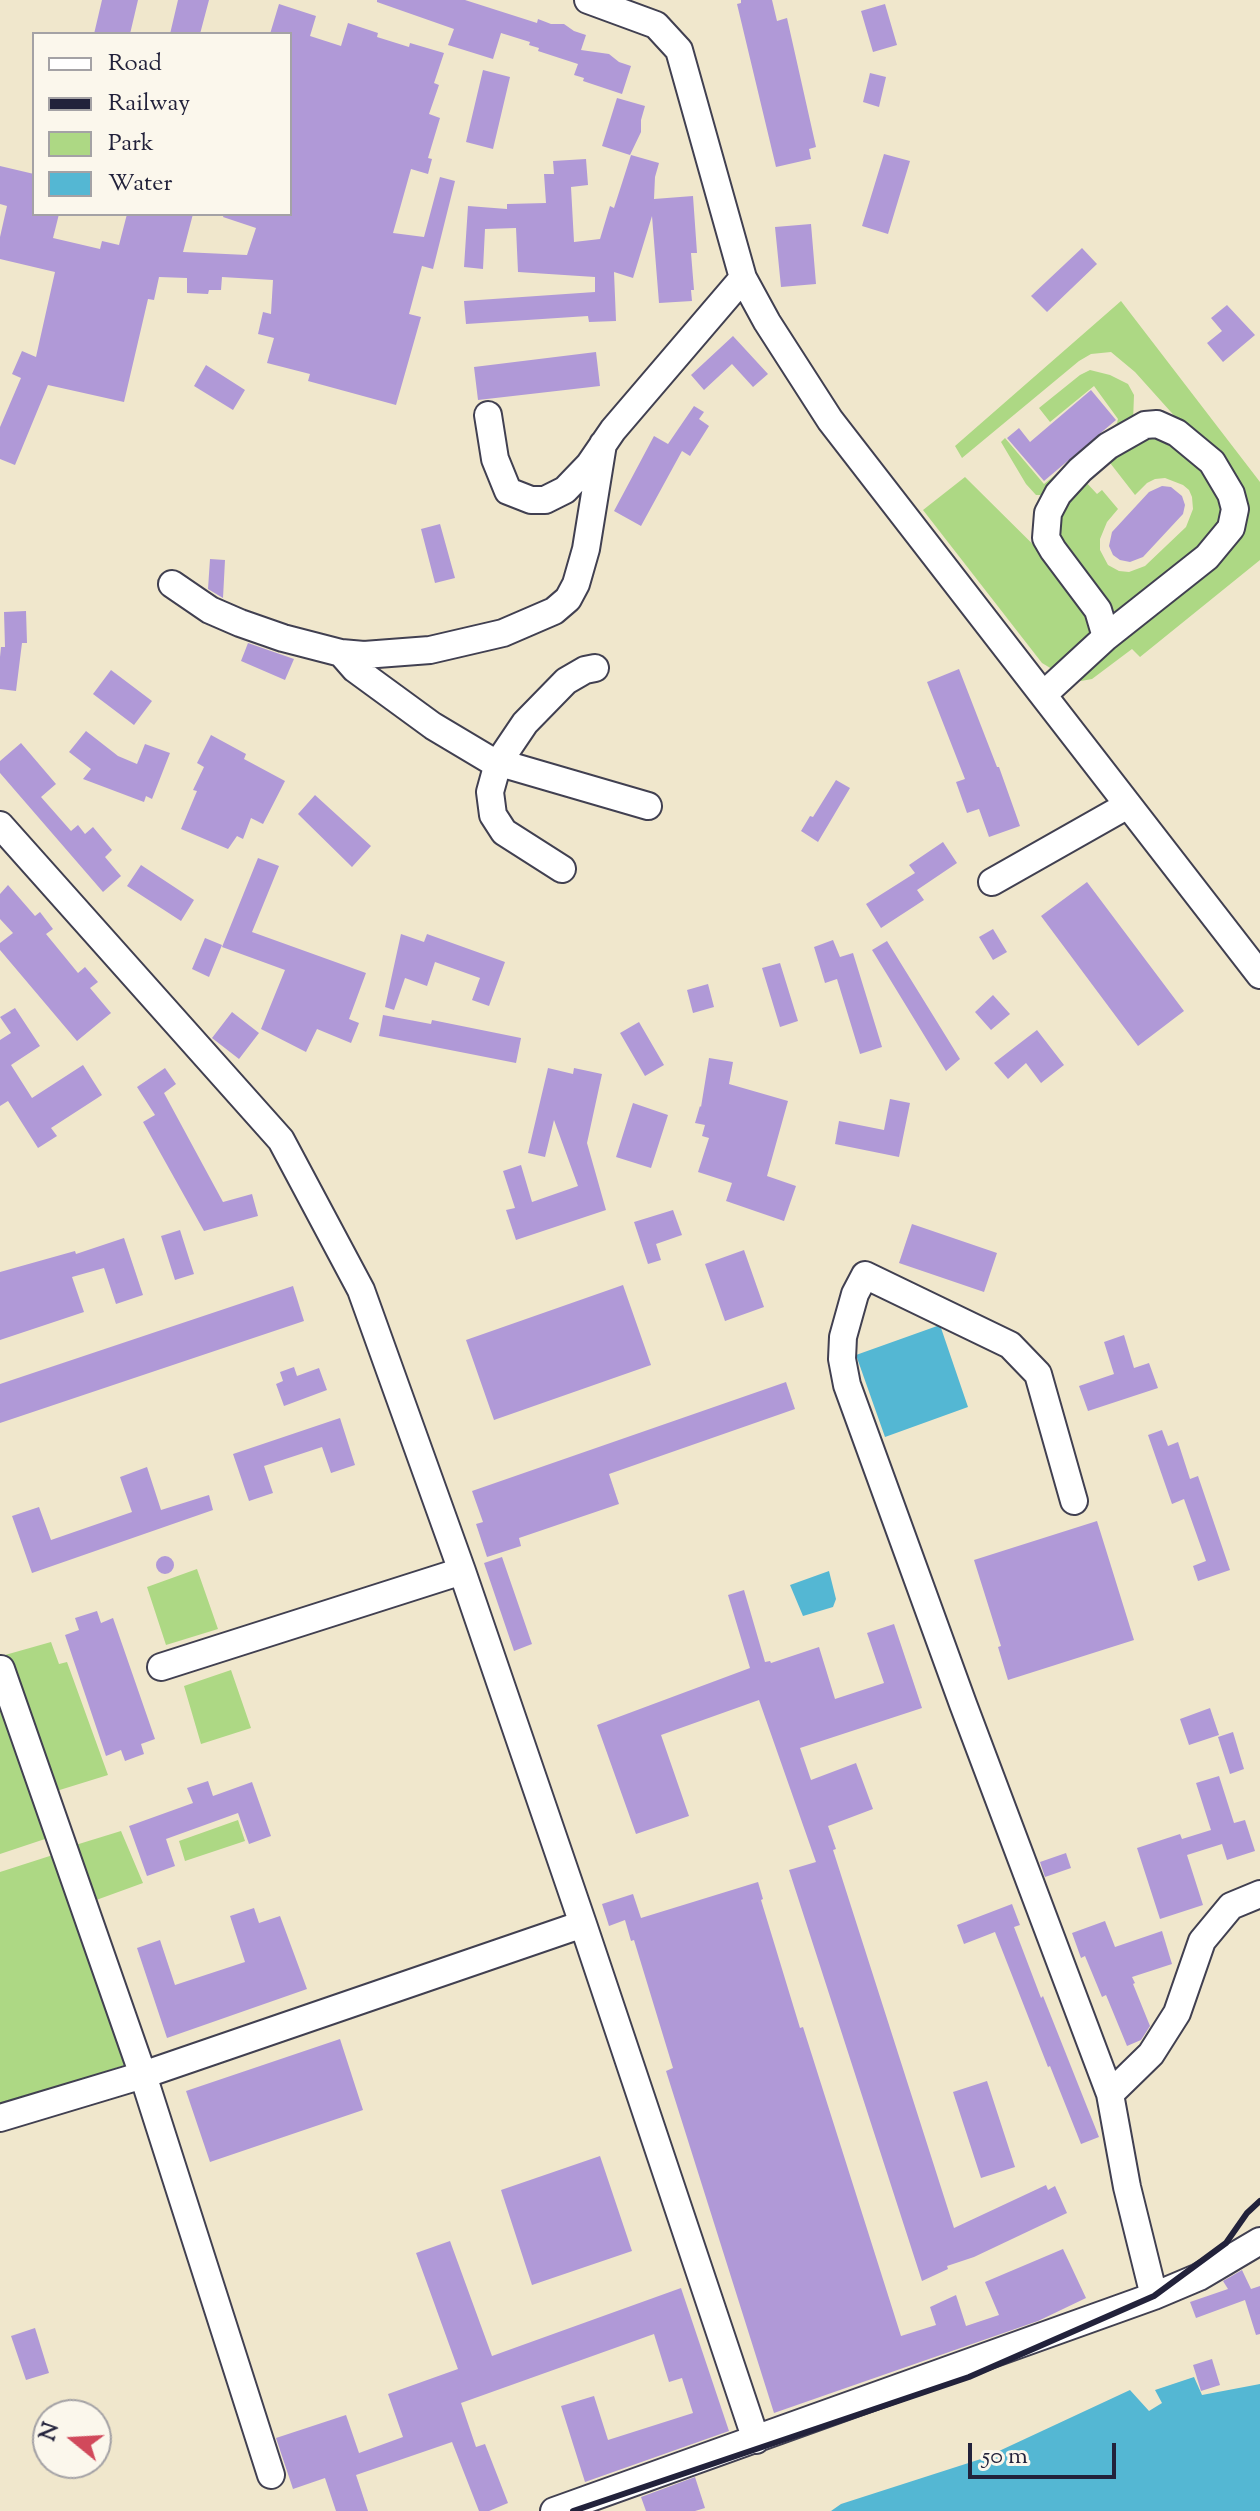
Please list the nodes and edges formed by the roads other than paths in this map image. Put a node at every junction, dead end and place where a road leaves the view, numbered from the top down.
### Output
1 (588, 0) edge
2 (743, 278) junction
3 (488, 415) dead end
4 (603, 444) junction
5 (172, 584) dead end
6 (1106, 637) junction
7 (341, 653) junction
8 (595, 668) dead end
9 (1043, 695) junction
10 (498, 763) junction
11 (1128, 805) junction
12 (648, 806) dead end
13 (0, 825) edge
14 (562, 869) dead end
15 (992, 882) dead end
16 (1260, 975) edge
17 (1074, 1501) dead end
18 (462, 1571) junction
19 (161, 1667) dead end
20 (1, 1669) edge
21 (1260, 1894) edge
22 (583, 1924) junction
23 (143, 2075) junction
24 (1110, 2094) junction
25 (0, 2118) edge
26 (1255, 2241) edge
27 (1154, 2296) junction
28 (756, 2440) junction
29 (271, 2475) dead end
30 (554, 2511) edge

1 - 2 street
2 - 4 street
2 - 9 street
3 - 4 street
4 - 7 street
5 - 7 street
6 - 6 street
6 - 9 street
7 - 10 street
8 - 10 street
9 - 11 street
10 - 12 street
10 - 14 street
11 - 15 street
11 - 16 street
13 - 18 street
17 - 24 street
18 - 19 street
18 - 22 street
20 - 23 street
21 - 24 street
22 - 23 street
22 - 28 street
23 - 25 street
23 - 29 street
24 - 27 street
26 - 27 street
27 - 28 street
28 - 30 street

